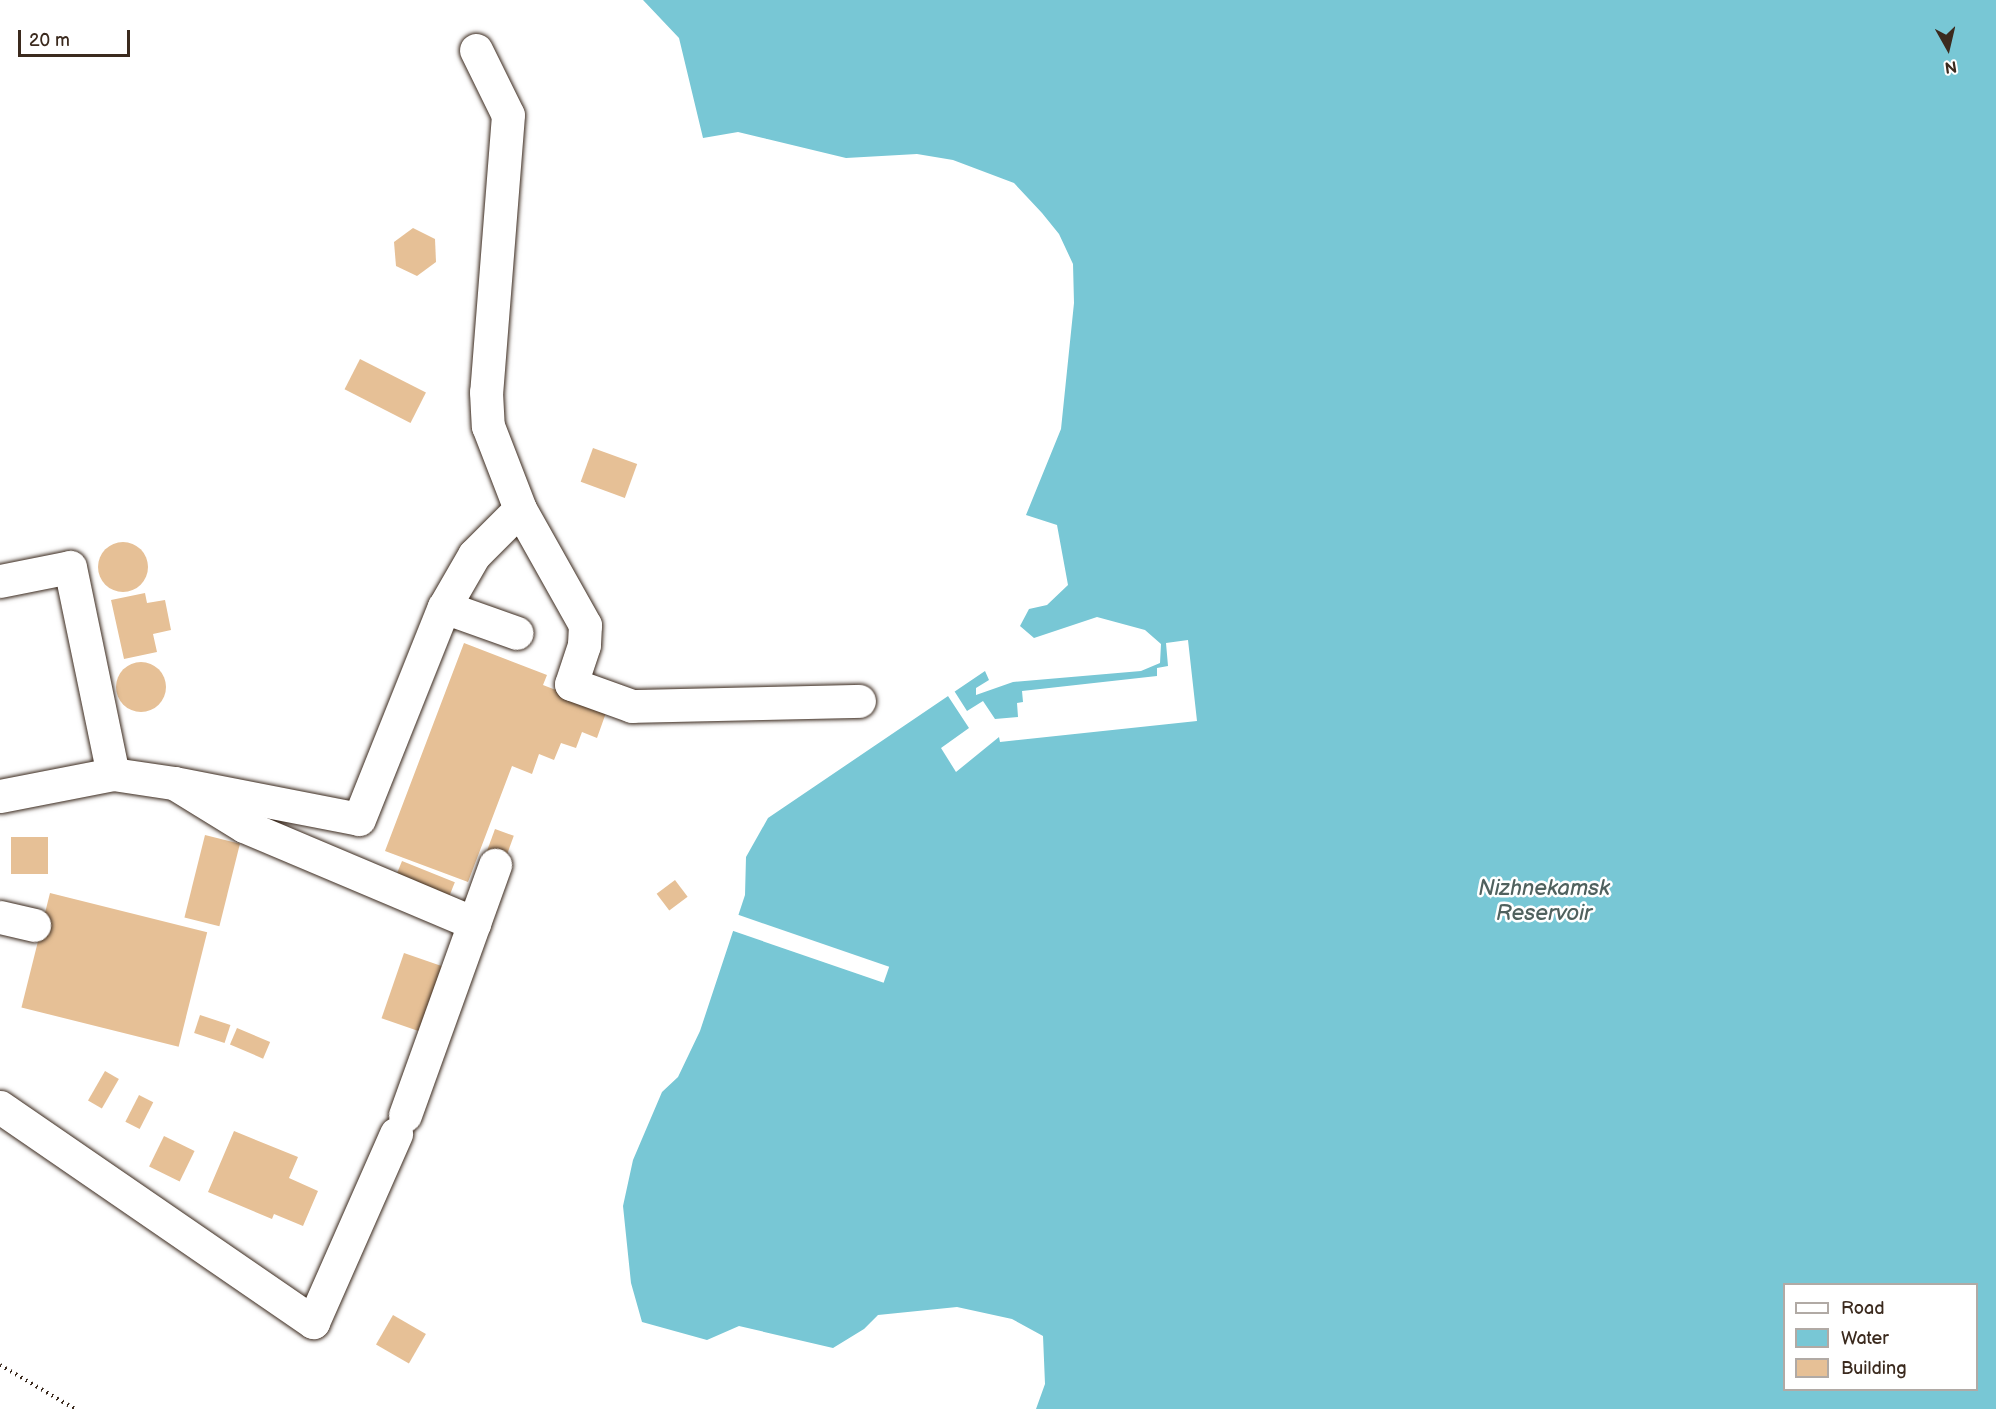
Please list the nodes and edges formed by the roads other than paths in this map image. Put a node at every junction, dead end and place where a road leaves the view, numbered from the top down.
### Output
1 (476, 50) dead end
2 (520, 508) junction
3 (0, 581) edge
4 (444, 607) junction
5 (517, 633) dead end
6 (859, 701) dead end
7 (113, 774) junction
8 (174, 783) junction
9 (0, 796) edge
10 (495, 865) dead end
11 (0, 917) edge
12 (474, 923) junction
13 (34, 925) dead end
14 (0, 1107) edge

1 - 2 street
2 - 4 street
2 - 6 street
3 - 7 street
4 - 5 street
4 - 8 street
7 - 8 street
7 - 9 street
8 - 12 street
10 - 12 street
11 - 13 street
12 - 14 street

